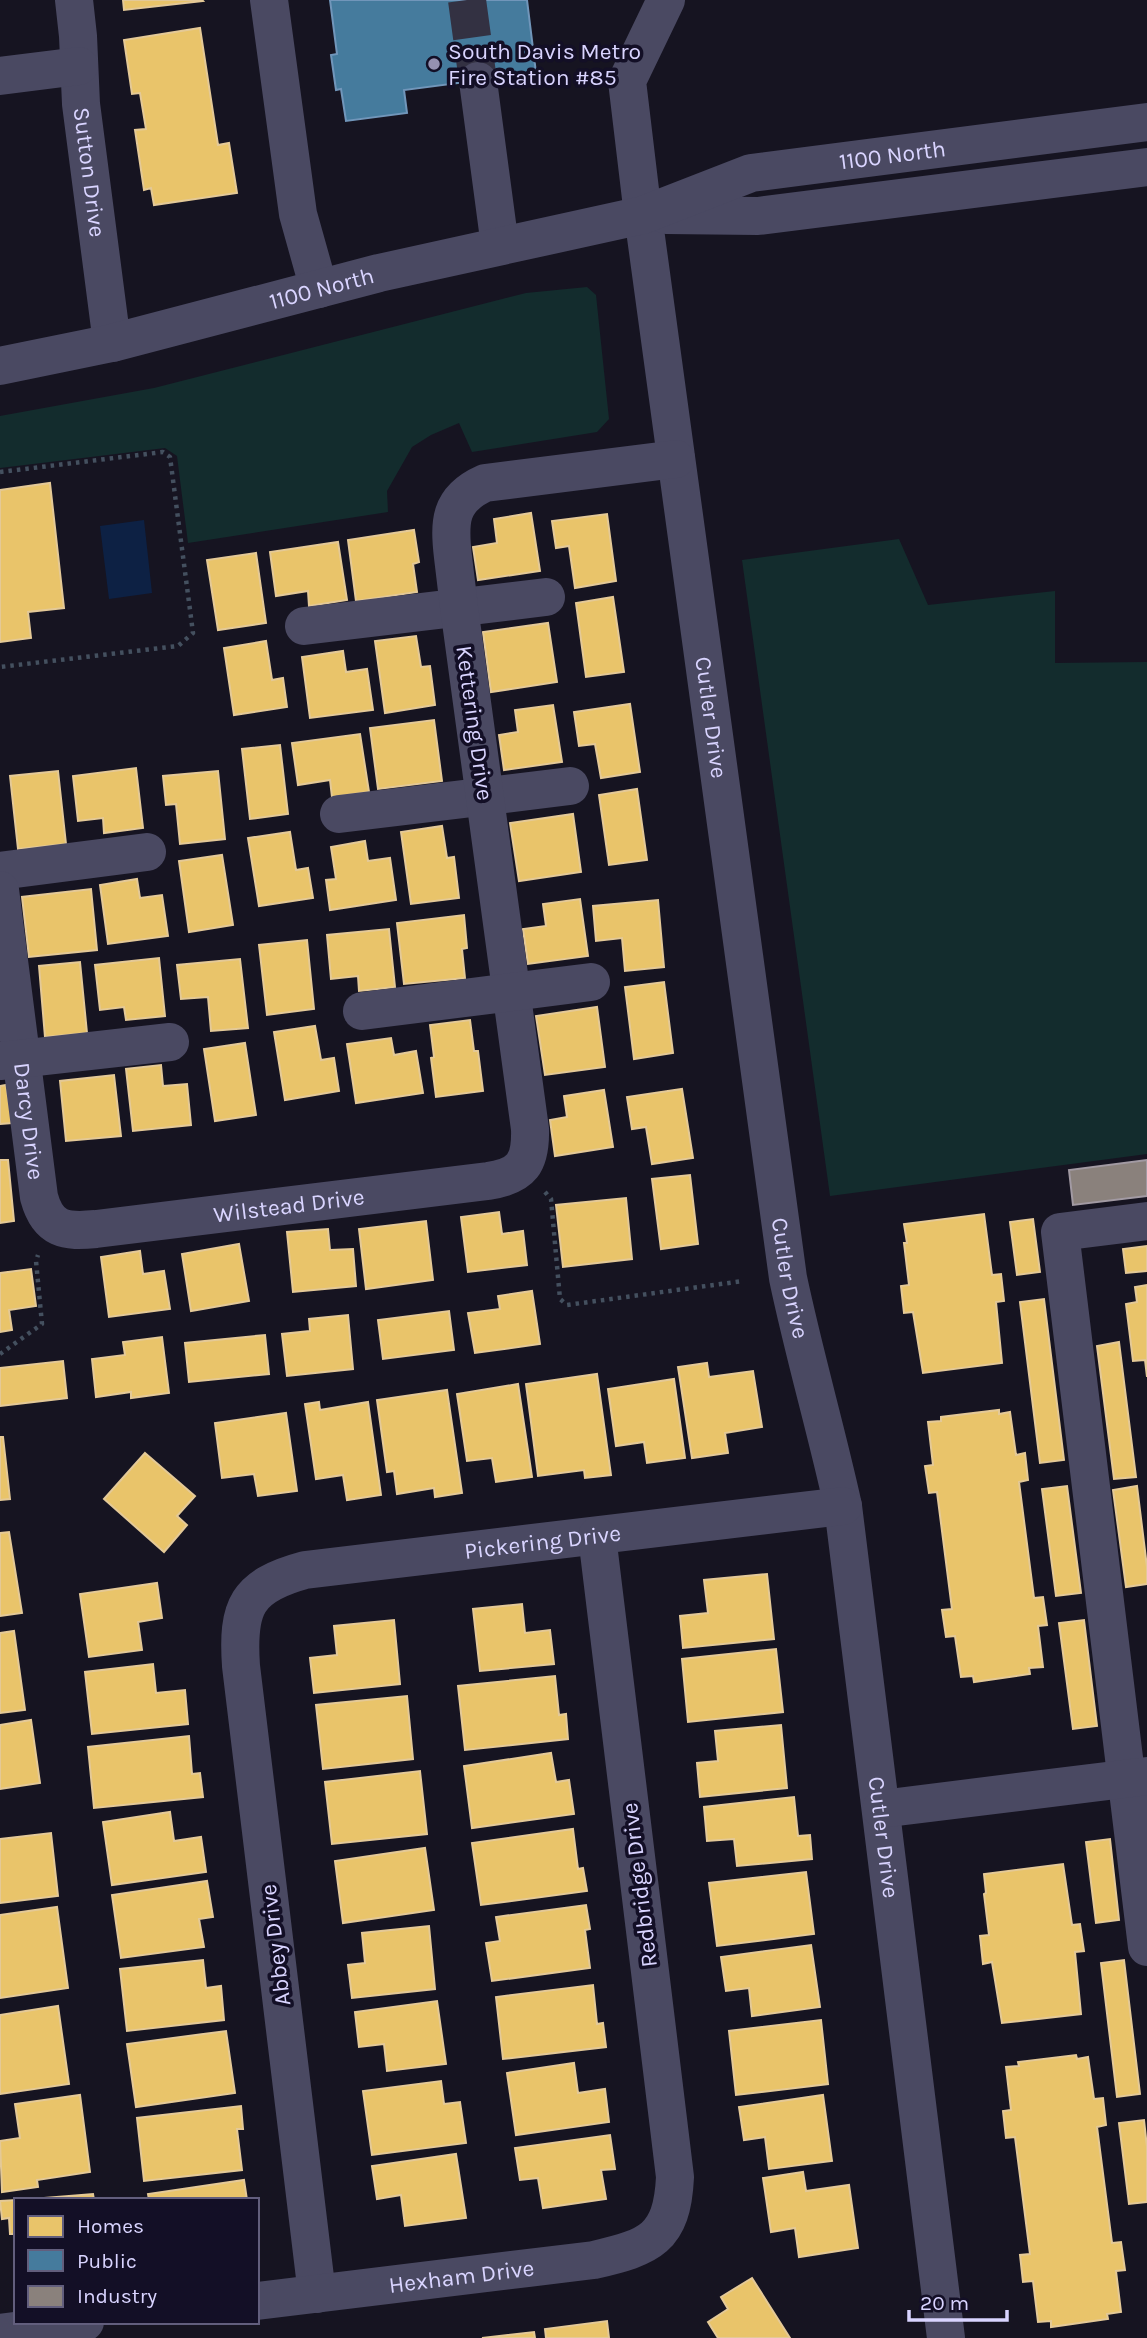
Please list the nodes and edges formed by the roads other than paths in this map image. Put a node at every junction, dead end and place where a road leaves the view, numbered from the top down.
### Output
1 (74, 0) edge
2 (268, 0) edge
3 (666, 0) edge
4 (79, 66) junction
5 (0, 76) edge
6 (478, 81) tunnel mouth
7 (1147, 122) edge
8 (1147, 167) edge
9 (643, 215) junction
10 (500, 246) junction
11 (319, 289) junction
12 (112, 343) junction
13 (0, 366) edge
14 (676, 459) junction
15 (546, 597) dead end
16 (459, 607) junction
17 (304, 626) dead end
18 (570, 786) dead end
19 (485, 797) junction
20 (339, 814) dead end
21 (147, 852) dead end
22 (0, 871) edge
23 (0, 890) edge
24 (591, 982) dead end
25 (512, 992) junction
26 (362, 1011) dead end
27 (170, 1042) dead end
28 (10, 1060) edge
29 (523, 1167) joint
30 (1147, 1221) edge
31 (51, 1223) joint
32 (843, 1506) junction
33 (597, 1536) junction
34 (250, 1598) joint
35 (1133, 1707) edge
36 (1137, 1777) edge
37 (881, 1809) junction
38 (1147, 1947) edge
39 (660, 2233) joint
40 (317, 2294) junction
41 (259, 2301) edge
42 (70, 2324) edge
43 (0, 2333) edge
44 (946, 2338) edge

1 - 4 street, Sutton Drive
2 - 11 street
3 - 9 street, Cutler Drive
4 - 5 street
4 - 12 street, Sutton Drive
6 - 10 street
7 - 9 street, 1100 North
8 - 9 street, 1100 North
9 - 10 street, 1100 North
9 - 14 street, Cutler Drive
10 - 11 street, 1100 North
11 - 12 street, 1100 North
12 - 13 street, 1100 North
14 - 16 street, Kettering Drive
14 - 32 street, Cutler Drive
15 - 16 street
16 - 17 street
16 - 19 street, Kettering Drive
18 - 19 street
19 - 20 street
19 - 25 street, Kettering Drive
21 - 22 street
23 - 28 street, Darcy Drive
24 - 25 street
25 - 26 street
25 - 29 street, Kettering Drive
27 - 28 street
28 - 31 street, Darcy Drive
29 - 31 street, Wilstead Drive
30 - 35 street
32 - 33 street, Pickering Drive
32 - 37 street, Cutler Drive
33 - 34 street, Pickering Drive
33 - 39 street, Redbridge Drive
34 - 40 street, Abbey Drive
35 - 36 street
36 - 37 street
36 - 38 street
37 - 44 street, Cutler Drive
39 - 40 street, Hexham Drive
40 - 41 street, Hexham Drive
42 - 43 street

